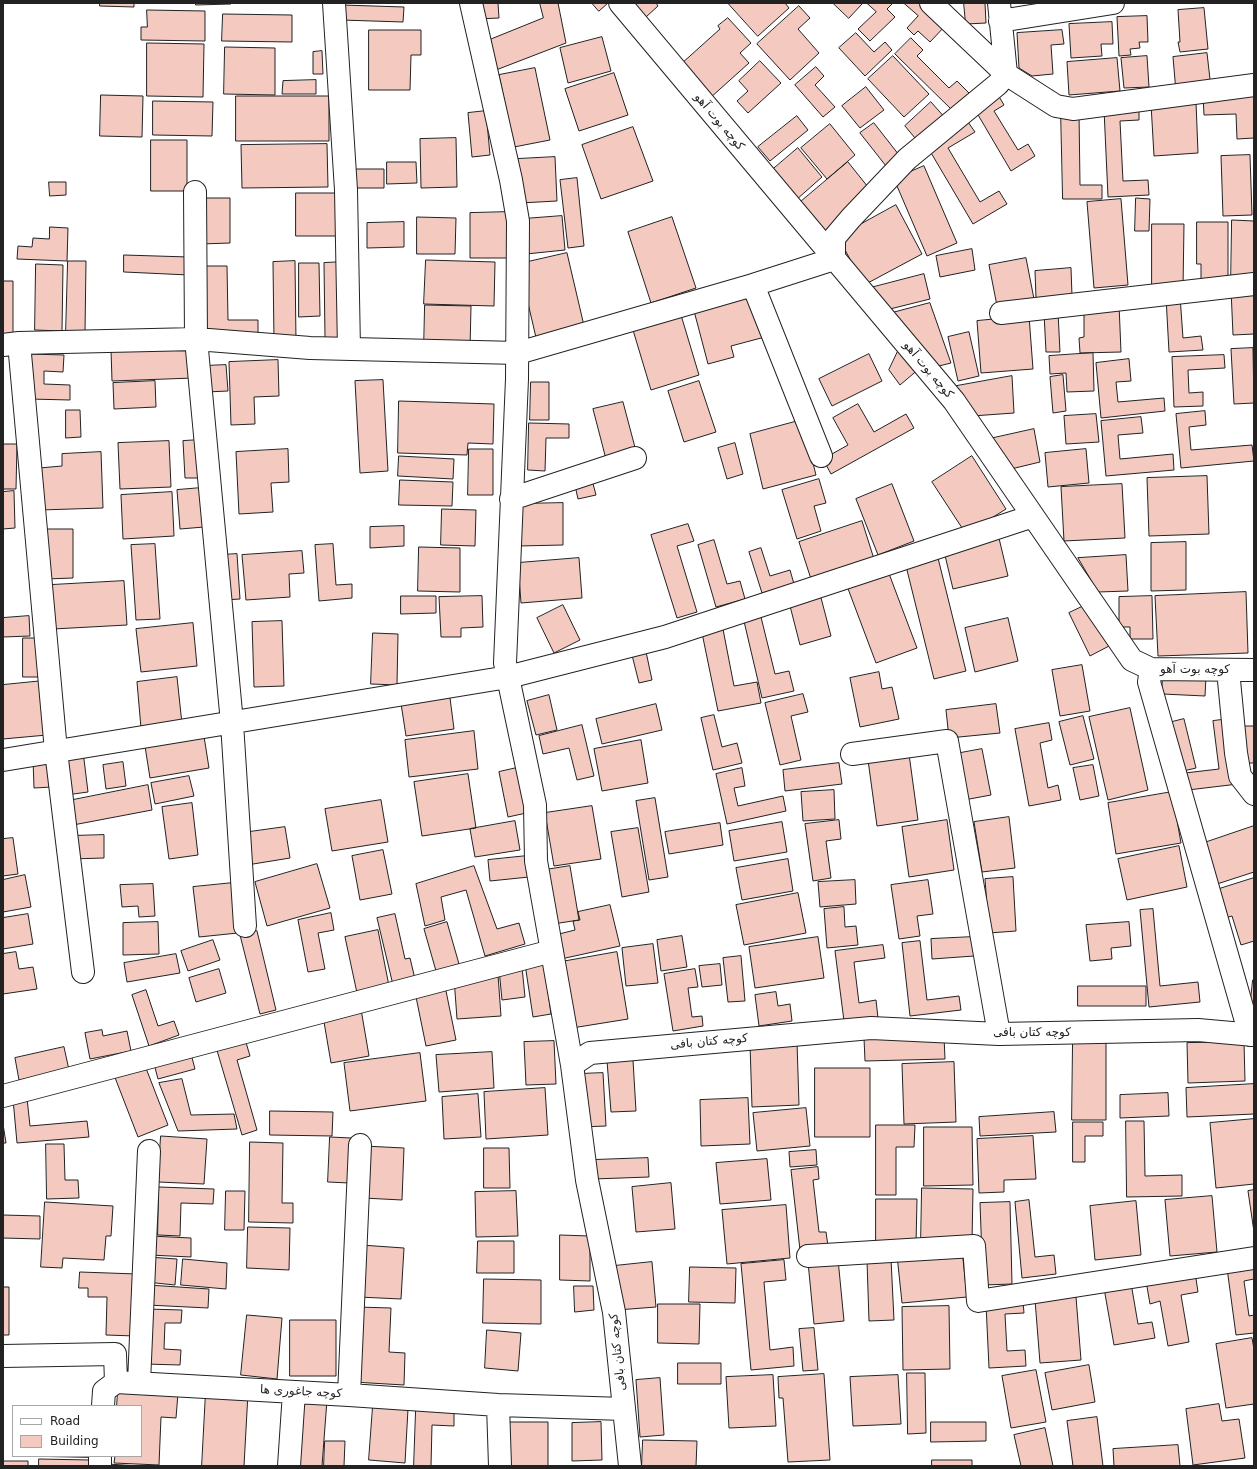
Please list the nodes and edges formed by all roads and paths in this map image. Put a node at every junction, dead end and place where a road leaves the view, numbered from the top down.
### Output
1 (334, 3) edge
2 (471, 3) edge
3 (620, 3) edge
4 (931, 3) edge
5 (1113, 3) edge
6 (999, 12) edge
7 (1006, 74) junction
8 (1254, 85) edge
9 (194, 192) dead end
10 (834, 259) junction
11 (1254, 284) edge
12 (753, 285) junction
13 (1000, 313) dead end
14 (196, 339) junction
15 (11, 344) edge
16 (349, 349) junction
17 (518, 353) junction
18 (821, 456) dead end
19 (635, 458) dead end
20 (511, 499) junction
21 (1032, 516) junction
22 (1152, 670) junction
23 (1228, 670) junction
24 (1254, 670) edge
25 (508, 677) junction
26 (232, 723) junction
27 (56, 751) junction
28 (852, 754) dead end
29 (3, 760) edge
30 (1254, 794) edge
31 (246, 926) dead end
32 (552, 951) junction
33 (82, 972) dead end
34 (999, 1034) junction
35 (1252, 1035) edge
36 (572, 1065) junction
37 (3, 1096) edge
38 (360, 1145) dead end
39 (149, 1151) dead end
40 (808, 1256) dead end
41 (1254, 1258) edge
42 (3, 1356) edge
43 (116, 1382) junction
44 (139, 1383) junction
45 (294, 1392) junction
46 (349, 1395) junction
47 (103, 1405) edge
48 (498, 1405) junction
49 (624, 1409) junction
50 (289, 1466) edge
51 (500, 1466) edge
52 (630, 1466) edge

1 - 16 street
2 - 17 street
3 - 10 street, کوچه بوت آهو
4 - 7 street
5 - 6 street
6 - 7 street
7 - 8 street
7 - 10 street
9 - 14 street
10 - 12 street
10 - 21 street, کوچه بوت آهو
11 - 13 street
12 - 17 street
12 - 18 street
14 - 15 street
14 - 16 street
14 - 26 street
15 - 27 street
16 - 17 street
17 - 20 street
19 - 20 street
20 - 25 street
21 - 22 street, کوچه بوت آهو
21 - 25 street
22 - 23 street, کوچه بوت آهو
22 - 35 street
23 - 24 street, کوچه بوت آهو
23 - 30 street
25 - 26 street
25 - 32 street
26 - 27 street
26 - 31 street
27 - 29 street
27 - 33 street
28 - 34 street
32 - 36 street
32 - 37 street
34 - 35 street, کوچه کتان بافی
34 - 36 street, کوچه کتان بافی
36 - 49 street, کوچه کتان بافی
38 - 46 street
39 - 44 street
40 - 41 street
42 - 43 street
43 - 44 street, کوچه جاغوری ها
43 - 47 street
44 - 45 street, کوچه جاغوری ها
45 - 46 street, کوچه جاغوری ها
45 - 50 street
46 - 48 street, کوچه جاغوری ها
48 - 49 street, کوچه جاغوری ها
48 - 51 street
49 - 52 street, کوچه کتان بافی

